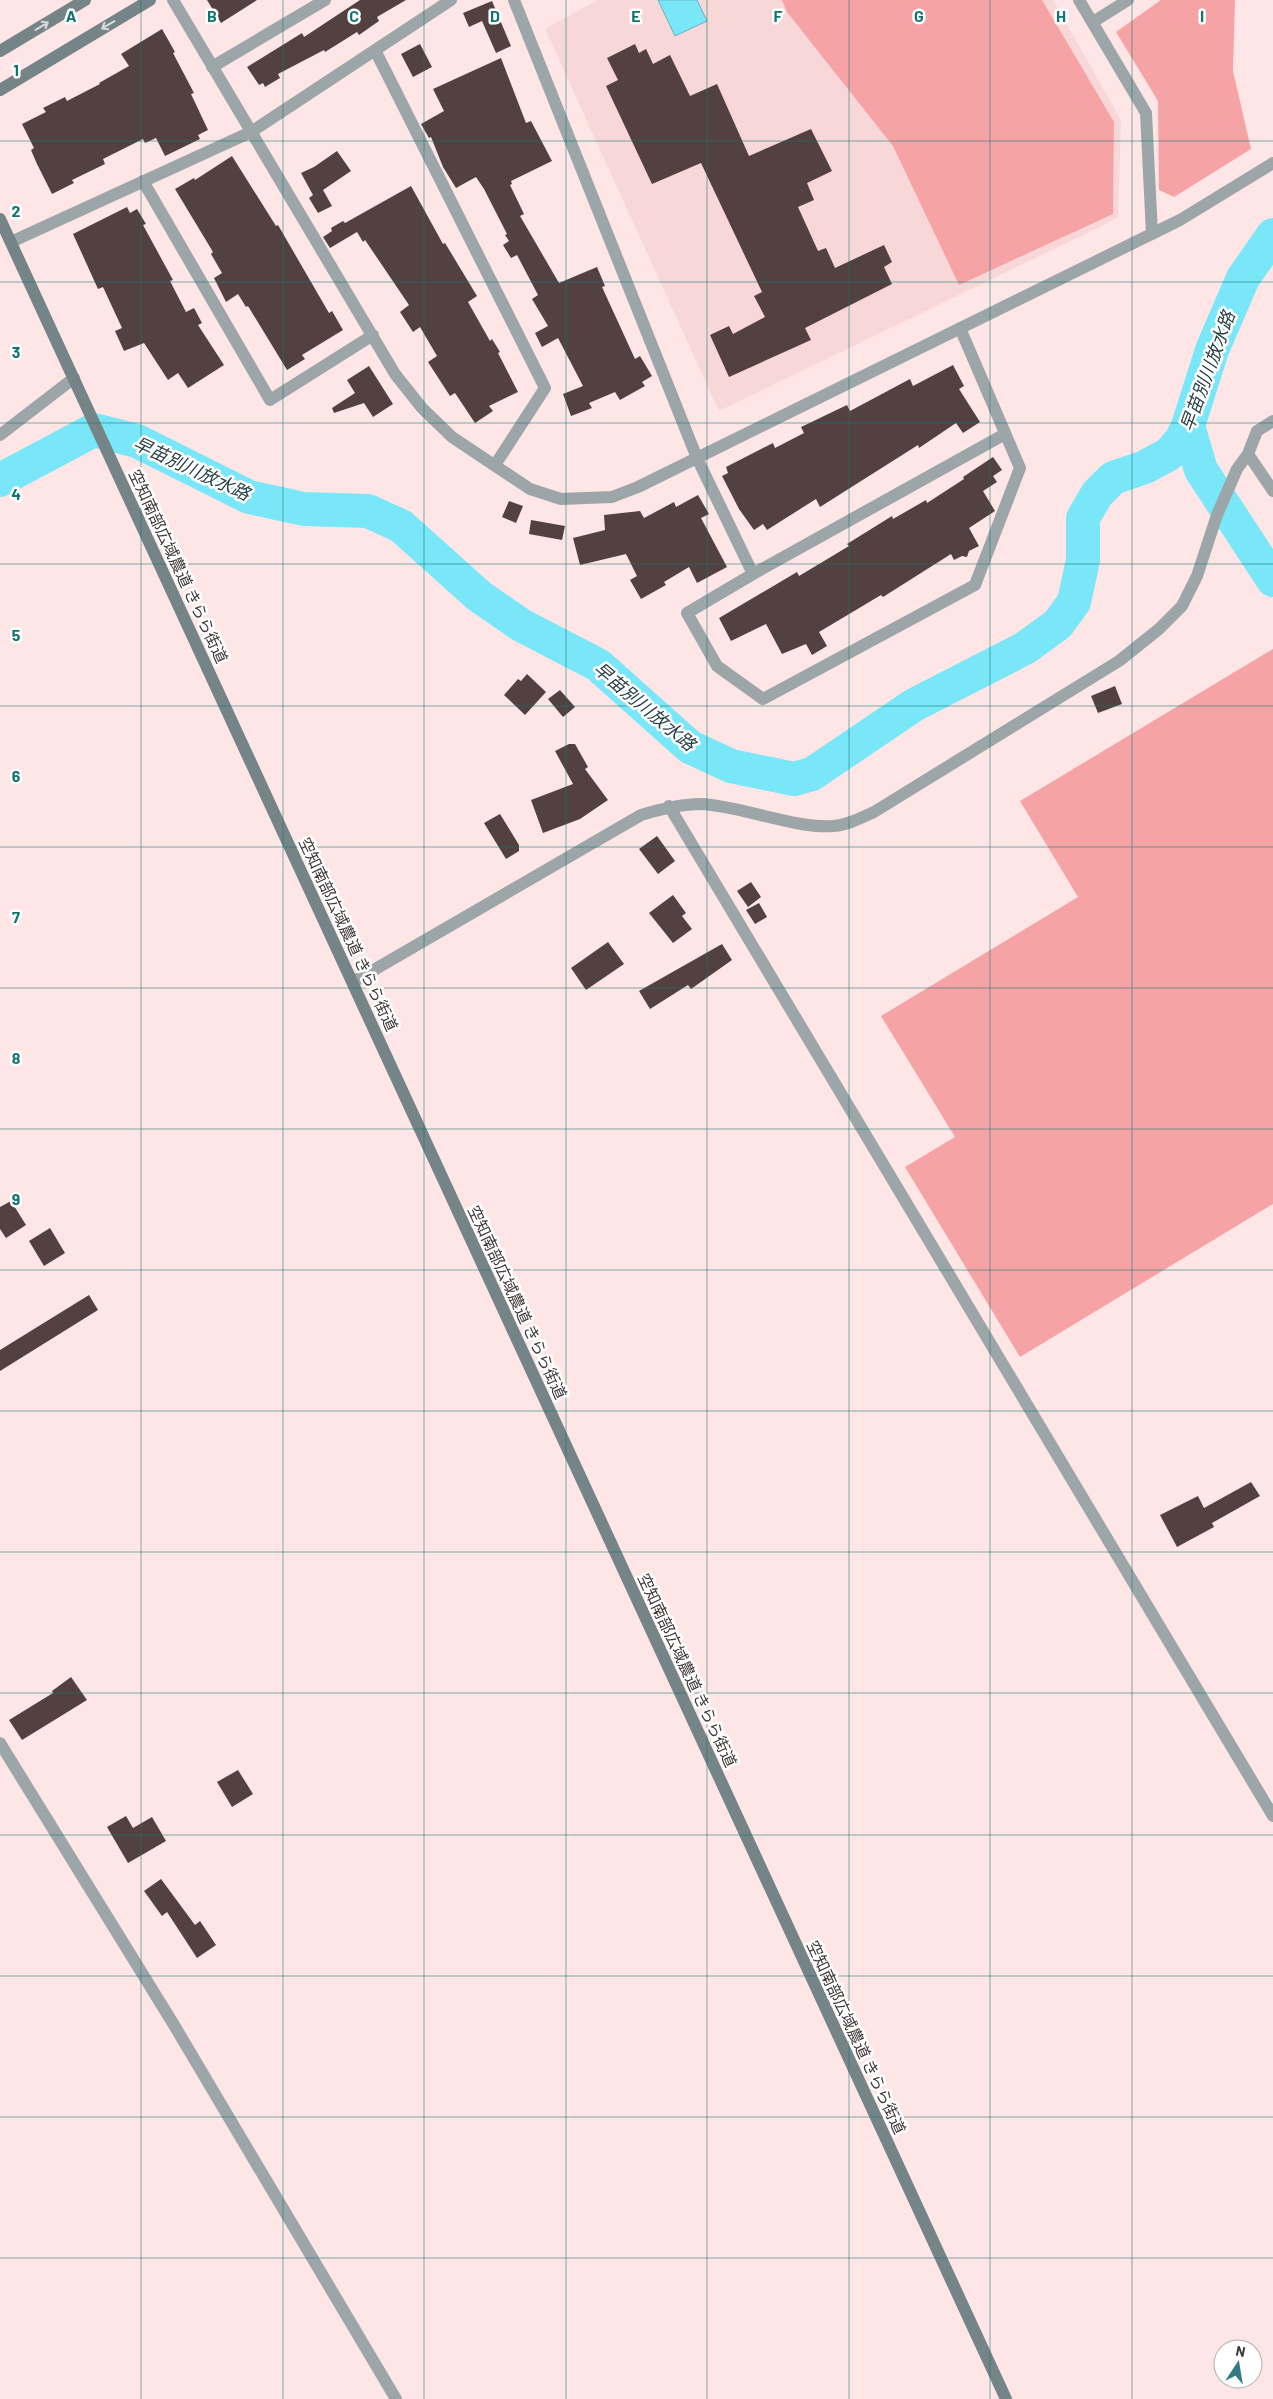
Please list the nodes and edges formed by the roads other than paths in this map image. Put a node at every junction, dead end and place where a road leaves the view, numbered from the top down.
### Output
1 (85, 0) edge
2 (150, 0) edge
3 (173, 0) edge
4 (325, 0) edge
5 (451, 0) edge
6 (514, 0) edge
7 (1079, 0) edge
8 (1128, 0) edge
9 (1093, 22) junction
10 (375, 50) junction
11 (0, 51) edge
12 (212, 67) junction
13 (0, 90) edge
14 (251, 132) junction
15 (1273, 163) edge
16 (144, 181) junction
17 (0, 219) edge
18 (1152, 234) junction
19 (11, 242) junction
20 (960, 328) junction
21 (373, 336) junction
22 (74, 378) junction
23 (1273, 421) edge
24 (1005, 434) junction
25 (0, 435) edge
26 (1248, 454) junction
27 (697, 458) junction
28 (495, 465) junction
29 (1273, 491) edge
30 (752, 574) junction
31 (669, 806) junction
32 (353, 982) junction
33 (0, 1743) edge
34 (1273, 1816) edge
35 (396, 2399) edge
36 (1006, 2399) edge

11 -> 1 street
2 -> 13 street
3 - 12 street
4 - 12 street
5 - 10 street
6 - 27 street
7 - 9 street
8 - 9 street
9 - 18 street
10 - 14 street
10 - 28 street
12 - 14 street
14 - 16 street
14 - 21 street
15 - 18 street
16 - 19 street
16 - 21 street
17 - 19 street, 空知南部広域農道 きらら街道
18 - 20 street
19 - 22 street, 空知南部広域農道 きらら街道
20 - 24 street
20 - 27 street
21 - 28 street
22 - 25 street
22 - 32 street, 空知南部広域農道 きらら街道
23 - 26 street
24 - 30 street
24 - 30 street
26 - 29 street
26 - 31 street
27 - 28 street
27 - 30 street
31 - 32 street
31 - 34 street
32 - 36 street, 空知南部広域農道 きらら街道
33 - 35 street

